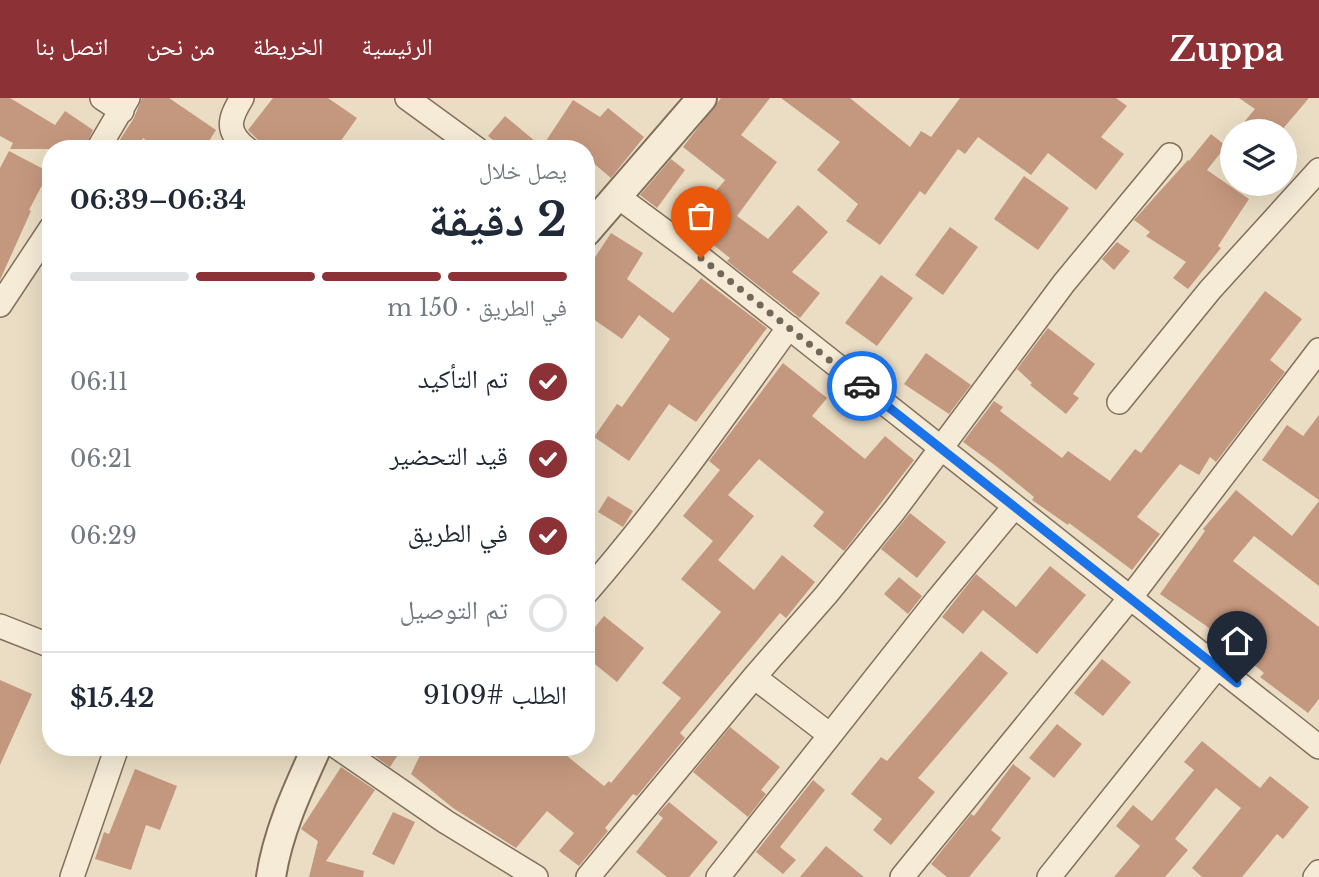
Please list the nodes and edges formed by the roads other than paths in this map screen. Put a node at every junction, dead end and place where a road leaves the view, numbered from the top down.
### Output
1 (102, 98) edge
2 (242, 98) edge
3 (407, 98) edge
4 (702, 98) edge
5 (125, 104) edge
6 (103, 140) edge
7 (238, 140) edge
8 (465, 140) edge
9 (1170, 155) dead end
10 (1319, 170) edge
11 (617, 196) junction
12 (595, 221) edge
13 (42, 241) edge
14 (1, 301) edge
15 (789, 327) junction
16 (1319, 350) edge
17 (1119, 402) dead end
18 (941, 449) junction
19 (1014, 507) junction
20 (595, 584) edge
21 (1130, 598) junction
22 (0, 626) edge
23 (42, 642) edge
24 (1217, 667) junction
25 (755, 676) junction
26 (830, 735) junction
27 (1319, 747) edge
28 (114, 756) edge
29 (313, 756) edge
30 (350, 756) edge
31 (1319, 872) edge
32 (72, 877) edge
33 (271, 877) edge
34 (536, 877) edge
35 (587, 877) edge
36 (718, 877) edge
37 (902, 877) edge
38 (1049, 877) edge
39 (1315, 877) edge

1 - 5 street
2 - 7 street
3 - 8 street
4 - 11 street
5 - 6 street
9 - 18 street
10 - 17 street
11 - 12 street
11 - 15 street
13 - 14 street
15 - 18 street
15 - 20 street
16 - 21 street
18 - 19 street
18 - 25 street
19 - 21 street
19 - 26 street
21 - 24 street
21 - 37 street
22 - 23 street
24 - 27 street
24 - 38 street
25 - 26 street
25 - 35 street
26 - 36 street
28 - 32 street
29 - 33 street
30 - 34 street
31 - 39 street

